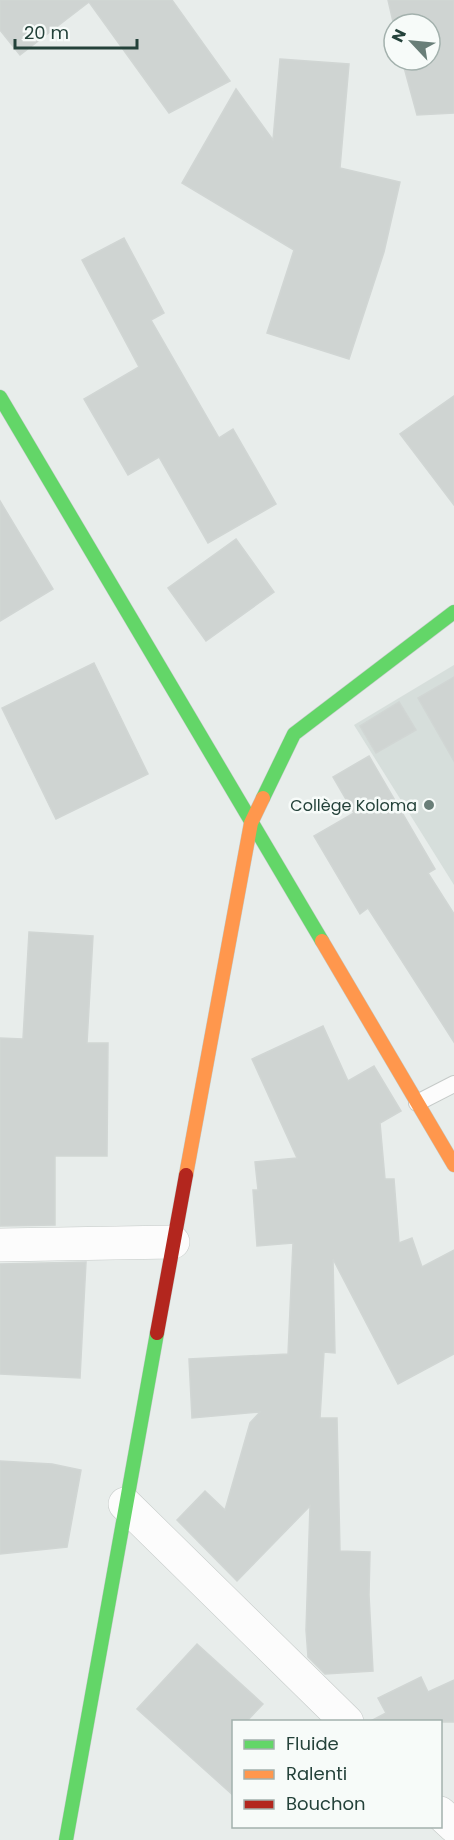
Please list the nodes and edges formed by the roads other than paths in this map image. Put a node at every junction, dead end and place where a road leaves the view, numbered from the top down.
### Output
1 (0, 397) edge
2 (454, 612) edge
3 (251, 822) junction
4 (454, 1084) edge
5 (417, 1103) junction
6 (454, 1165) edge
7 (173, 1242) junction
8 (0, 1245) edge
9 (125, 1503) junction
10 (345, 1720) edge
11 (442, 1814) edge
12 (454, 1826) edge
13 (66, 1840) edge

1 - 3 street
2 - 3 street
3 - 5 street
3 - 7 street
4 - 5 lane
5 - 6 street
7 - 8 street
7 - 9 street
9 - 10 street
9 - 13 street
11 - 12 street

